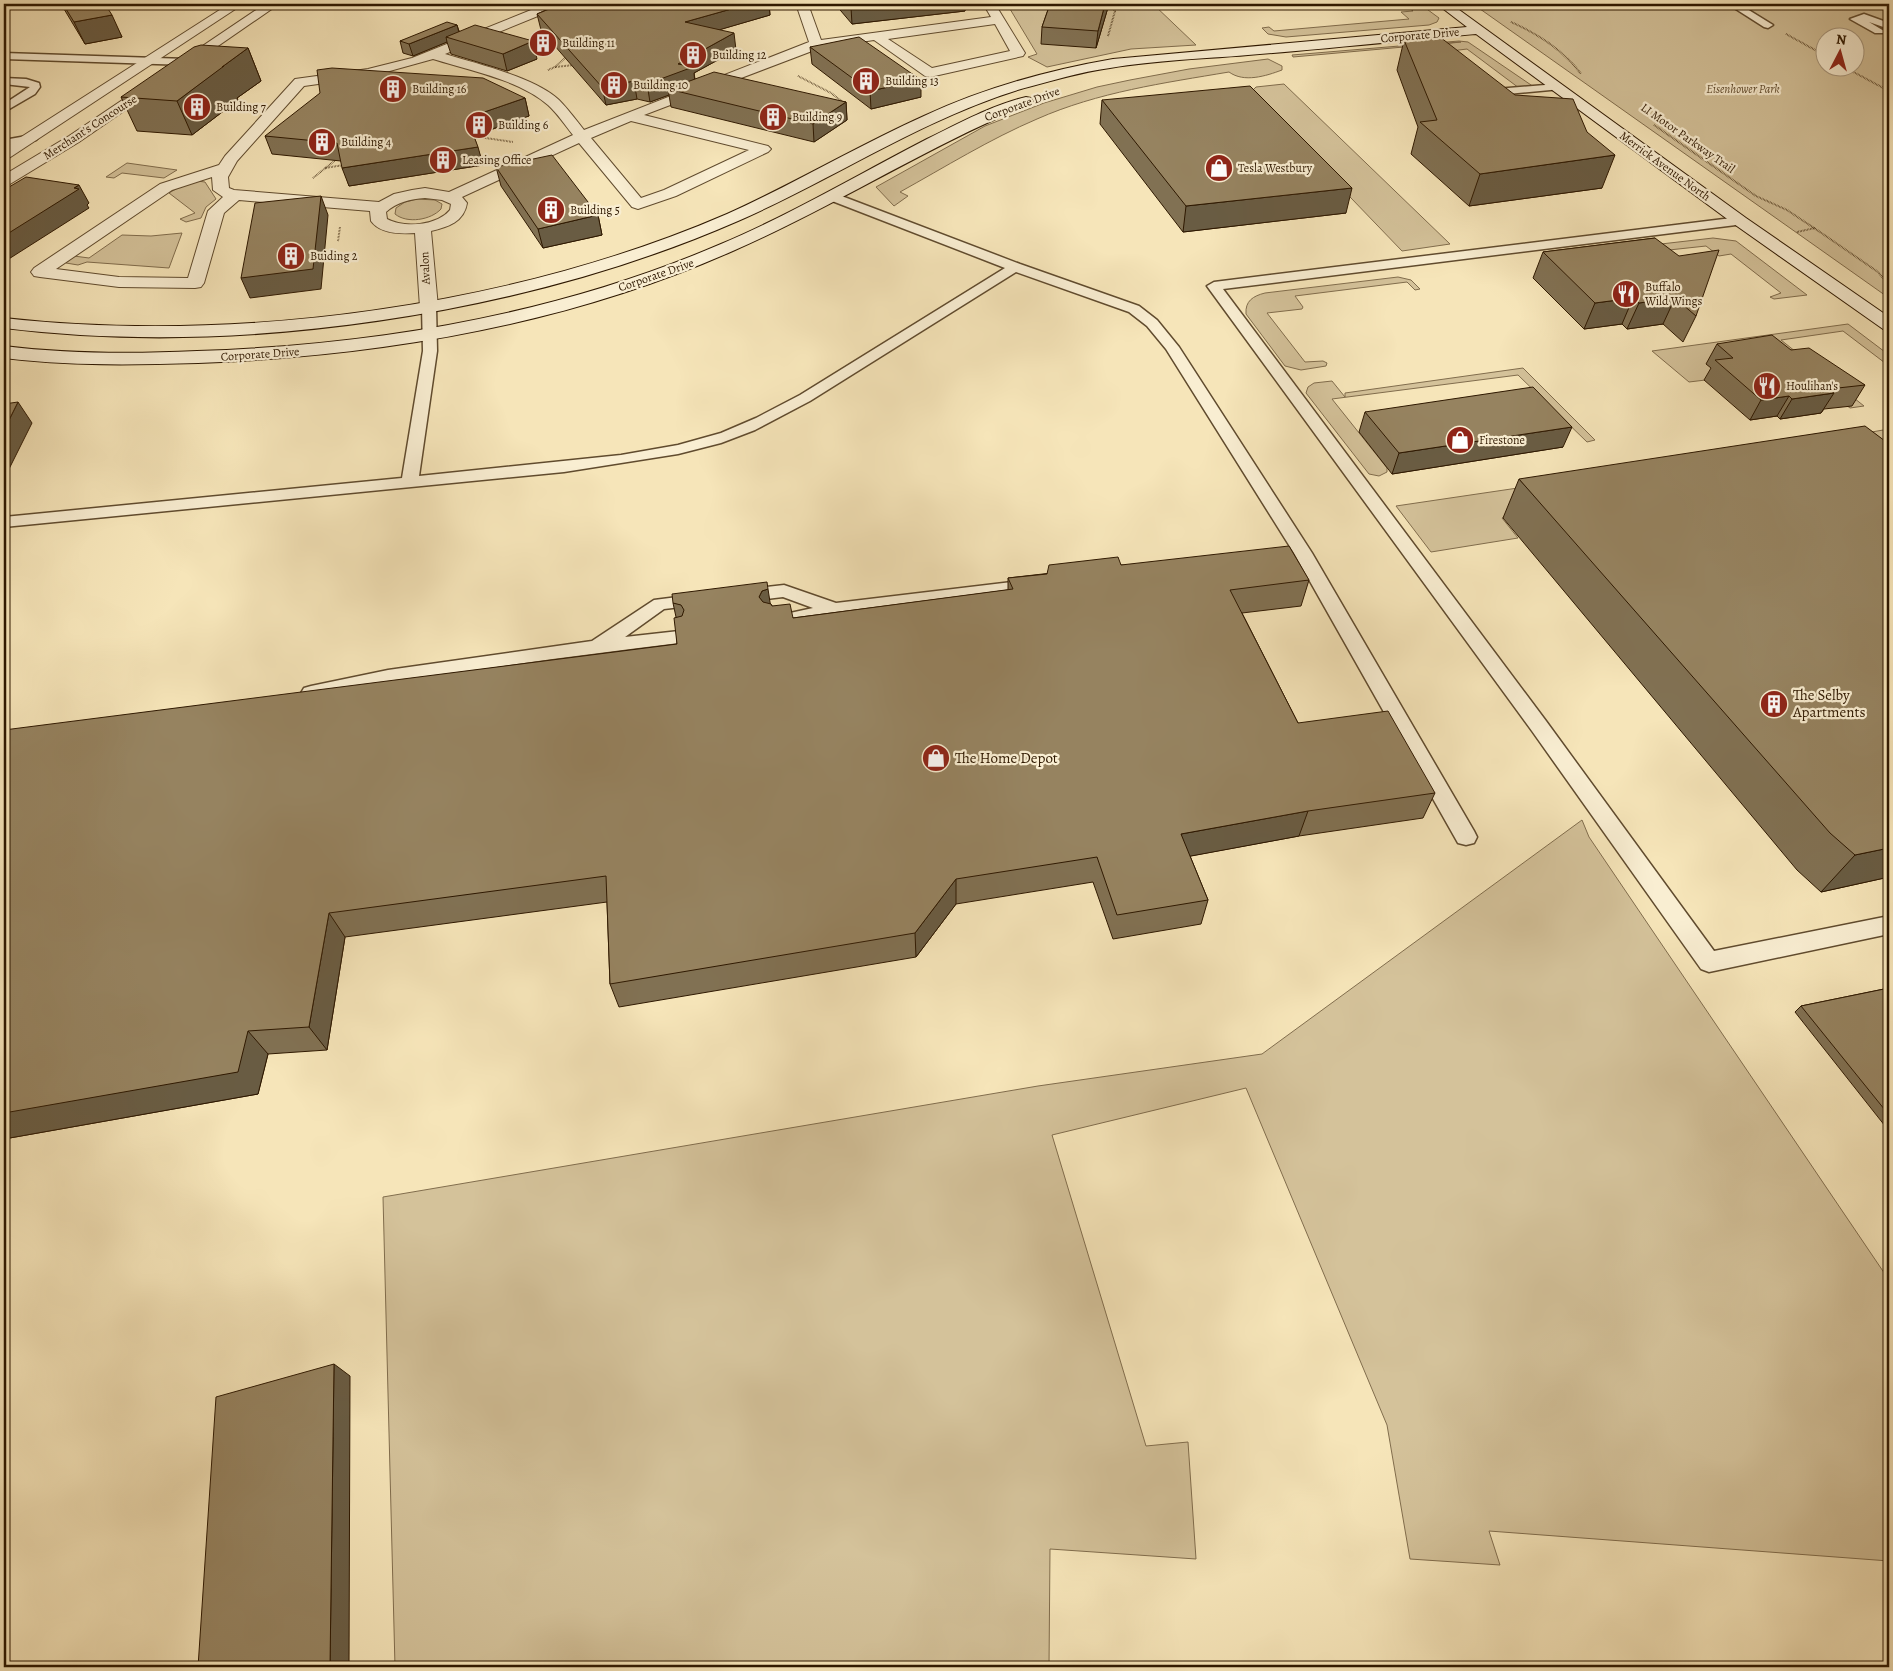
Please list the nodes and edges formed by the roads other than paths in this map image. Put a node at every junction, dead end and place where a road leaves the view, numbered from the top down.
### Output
1 (35, 4) edge
2 (237, 4) edge
3 (273, 4) edge
4 (556, 4) edge
5 (802, 4) edge
6 (989, 4) edge
7 (1443, 4) edge
8 (1733, 4) edge
9 (4, 5) edge
10 (999, 20) junction
11 (1768, 25) dead end
12 (1889, 26) edge
13 (1479, 30) junction
14 (1879, 31) junction
15 (876, 36) junction
16 (1889, 36) edge
17 (817, 44) junction
18 (1272, 49) junction
19 (433, 55) junction
20 (4, 56) edge
21 (150, 61) junction
22 (187, 62) junction
23 (4, 81) edge
24 (1094, 81) dead end
25 (1557, 87) junction
26 (1496, 92) edge
27 (1042, 96) dead end
28 (4, 109) edge
29 (630, 116) junction
30 (580, 137) junction
31 (32, 138) junction
32 (4, 143) edge
33 (4, 155) edge
34 (223, 169) junction
35 (4, 181) edge
36 (781, 194) junction
37 (236, 195) junction
38 (831, 196) junction
39 (450, 197) junction
40 (382, 207) junction
41 (1740, 221) junction
42 (423, 228) junction
43 (1015, 267) junction
44 (429, 307) junction
45 (4, 323) edge
46 (1889, 326) edge
47 (430, 334) junction
48 (4, 352) edge
49 (410, 482) junction
50 (4, 522) edge
51 (1303, 553) junction
52 (1283, 556) edge
53 (1058, 582) edge
54 (835, 609) junction
55 (774, 622) edge
56 (679, 637) edge
57 (597, 647) junction
58 (289, 696) edge
59 (1466, 837) dead end
60 (1889, 925) edge

1 - 9 lane
2 - 21 street, Merchant's Concourse
3 - 22 street, Merchant's Concourse
4 - 19 street
5 - 17 street
6 - 10 street
7 - 13 street, Merrick Avenue North
8 - 11 lane
10 - 15 street
10 - 15 street
12 - 14 lane
12 - 14 lane
13 - 18 street, Corporate Drive
13 - 25 street, Merrick Avenue North
14 - 16 lane
15 - 17 street
17 - 29 street
18 - 24 street, Corporate Drive
18 - 36 street, Corporate Drive
19 - 30 street
19 - 34 street
20 - 21 lane
21 - 22 lane
21 - 31 street, Merchant's Concourse
22 - 35 street, Merchant's Concourse
23 - 28 lane
25 - 26 lane
25 - 41 street, Merrick Avenue North
27 - 38 street, Corporate Drive
29 - 30 street
29 - 30 street
30 - 39 street
31 - 32 lane
31 - 33 street, Merchant's Concourse
34 - 37 street
34 - 37 street
36 - 38 street
36 - 44 street, Corporate Drive
37 - 40 street
38 - 43 lane
38 - 47 street, Corporate Drive
39 - 40 street
39 - 42 street
40 - 42 street
41 - 46 street, Merrick Avenue North
41 - 60 lane
42 - 44 street, Avalon
43 - 49 lane
43 - 51 lane
44 - 45 street, Corporate Drive
44 - 47 lane
47 - 48 street, Corporate Drive
47 - 49 lane
49 - 50 lane
51 - 52 lane
51 - 59 lane
53 - 54 lane
54 - 55 lane
54 - 57 lane
56 - 57 lane
57 - 58 lane

